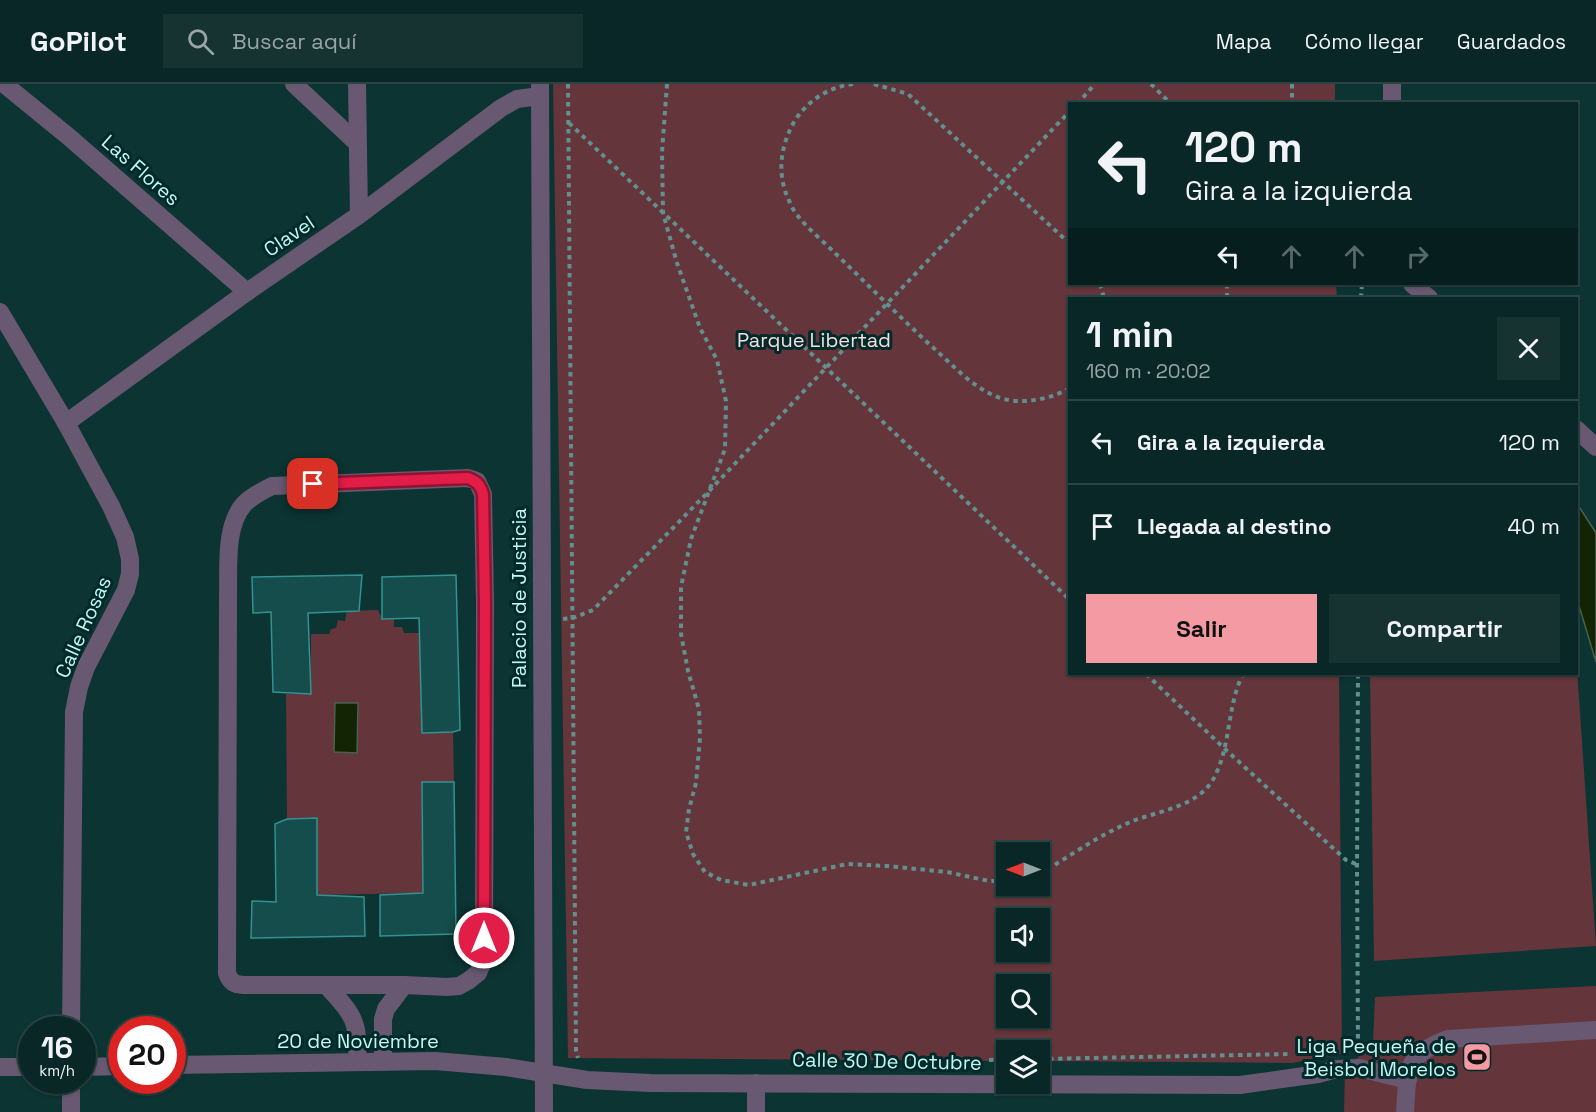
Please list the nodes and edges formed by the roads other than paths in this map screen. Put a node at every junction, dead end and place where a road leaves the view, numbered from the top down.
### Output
1 (4, 84) edge
2 (294, 84) edge
3 (357, 84) edge
4 (1392, 84) edge
5 (540, 90) edge
6 (1392, 102) edge
7 (357, 143) junction
8 (359, 214) junction
9 (1413, 285) edge
10 (248, 291) junction
11 (1428, 297) edge
12 (0, 312) edge
13 (66, 423) junction
14 (1578, 431) edge
15 (1596, 447) edge
16 (326, 985) junction
17 (404, 985) junction
18 (71, 1016) edge
19 (1596, 1030) edge
20 (357, 1062) junction
21 (383, 1062) junction
22 (186, 1065) edge
23 (0, 1067) edge
24 (18, 1067) edge
25 (543, 1074) junction
26 (1408, 1080) junction
27 (756, 1083) junction
28 (71, 1094) edge
29 (71, 1112) edge
30 (544, 1112) edge
31 (756, 1112) edge
32 (1405, 1112) edge

1 - 10 street, Las Flores
2 - 7 street
3 - 7 street
4 - 6 street
5 - 8 street, Clavel
5 - 25 street, Palacio de Justicia
7 - 8 street
8 - 10 street, Clavel
9 - 11 street
10 - 13 street, Clavel
12 - 13 street, Calle Rosas
13 - 18 street, Calle Rosas
14 - 15 street
16 - 17 street
16 - 17 street
16 - 20 street
17 - 21 street
19 - 26 street
20 - 21 street, 20 de Noviembre
20 - 22 street, 20 de Noviembre
21 - 25 street, 20 de Noviembre
23 - 24 street
25 - 27 street, Calle 30 De Octubre
25 - 30 street, Palacio de Justicia
26 - 27 street, Calle 30 De Octubre
26 - 32 street
27 - 31 street
28 - 29 street

